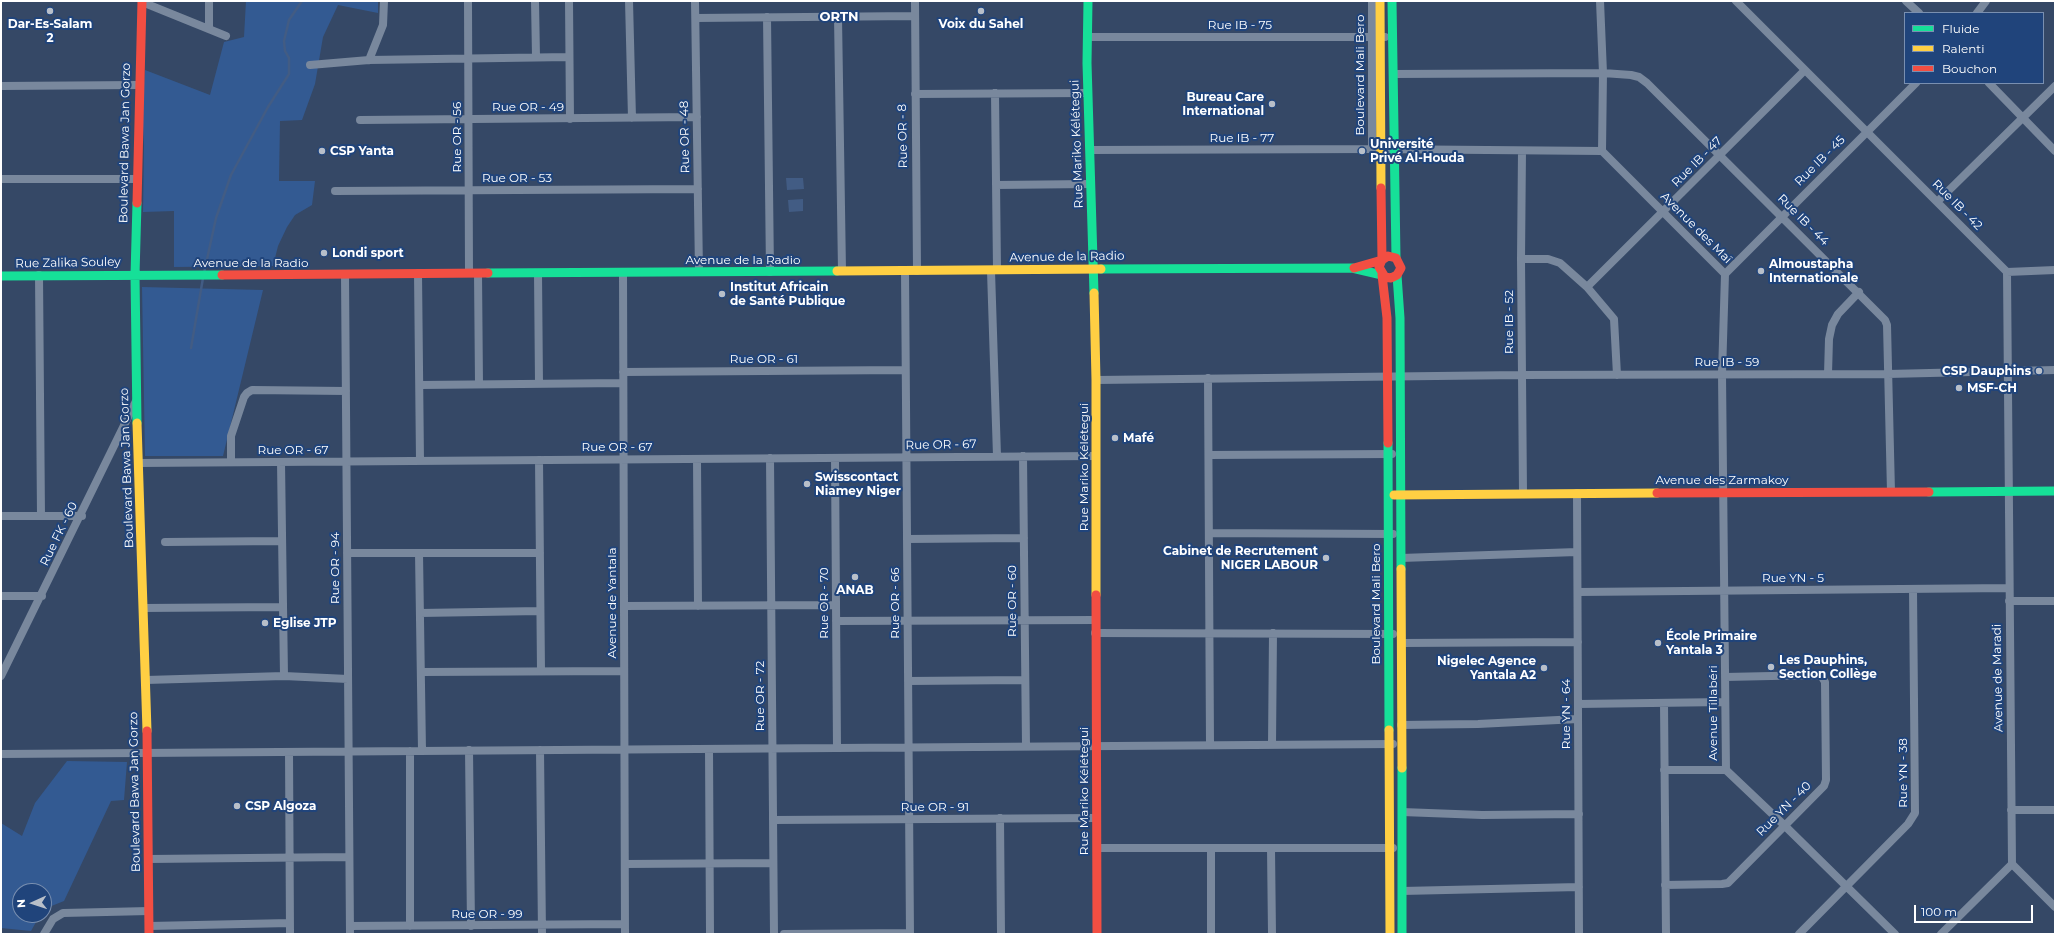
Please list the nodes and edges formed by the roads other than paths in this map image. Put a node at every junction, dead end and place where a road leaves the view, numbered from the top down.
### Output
1 (209, 1) edge
2 (384, 1) edge
3 (468, 1) edge
4 (535, 1) edge
5 (569, 1) edge
6 (629, 1) edge
7 (695, 1) edge
8 (915, 1) edge
9 (1088, 1) edge
10 (1372, 1) edge
11 (1380, 1) edge
12 (1392, 1) edge
13 (1600, 1) edge
14 (1736, 1) edge
15 (1906, 1) edge
16 (1986, 1) edge
17 (142, 2) edge
18 (1918, 12) edge
19 (1978, 12) edge
20 (915, 16) junction
21 (767, 17) junction
22 (838, 17) junction
23 (696, 18) junction
24 (209, 29) junction
25 (226, 36) dead end
26 (1088, 37) junction
27 (1377, 37) junction
28 (1393, 38) junction
29 (536, 57) junction
30 (569, 57) junction
31 (468, 59) junction
32 (369, 60) junction
33 (310, 65) dead end
34 (1805, 70) junction
35 (1603, 73) junction
36 (1393, 74) junction
37 (1915, 84) edge
38 (1990, 84) edge
39 (138, 85) junction
40 (1, 86) edge
41 (2055, 86) edge
42 (995, 93) junction
43 (1088, 93) junction
44 (915, 94) junction
45 (697, 117) junction
46 (2023, 117) junction
47 (570, 118) junction
48 (632, 118) junction
49 (469, 119) junction
50 (360, 120) dead end
51 (1866, 131) junction
52 (1090, 150) junction
53 (1376, 150) junction
54 (1393, 150) junction
55 (1522, 151) junction
56 (2055, 151) edge
57 (1602, 152) junction
58 (1721, 155) junction
59 (1, 179) edge
60 (136, 179) junction
61 (1090, 184) junction
62 (996, 185) junction
63 (698, 189) junction
64 (335, 191) dead end
65 (469, 191) junction
66 (1937, 202) junction
67 (1664, 212) junction
68 (1782, 216) junction
69 (1396, 258) junction
70 (1521, 259) junction
71 (1382, 260) junction
72 (1352, 268) junction
73 (1093, 269) junction
74 (994, 270) junction
75 (2055, 270) edge
76 (842, 271) junction
77 (905, 271) junction
78 (917, 271) junction
79 (623, 272) junction
80 (699, 272) junction
81 (770, 272) junction
82 (2007, 272) junction
83 (418, 273) junction
84 (474, 273) junction
85 (538, 273) junction
86 (1725, 274) junction
87 (39, 275) junction
88 (135, 275) junction
89 (345, 275) junction
90 (1382, 275) junction
91 (1397, 275) junction
92 (1, 276) edge
93 (1587, 287) junction
94 (1859, 292) junction
95 (905, 370) junction
96 (2007, 370) junction
97 (2055, 370) edge
98 (623, 372) junction
99 (1722, 374) junction
100 (1828, 374) junction
101 (1888, 374) junction
102 (1521, 375) junction
103 (1617, 375) junction
104 (1400, 376) junction
105 (1387, 377) junction
106 (1208, 378) junction
107 (1096, 380) junction
108 (623, 383) junction
109 (479, 384) junction
110 (539, 384) junction
111 (420, 385) junction
112 (346, 391) junction
113 (137, 401) junction
114 (1388, 454) junction
115 (1400, 454) junction
116 (1209, 455) junction
117 (997, 456) junction
118 (1023, 456) junction
119 (1096, 456) junction
120 (906, 457) junction
121 (770, 458) junction
122 (835, 458) junction
123 (624, 459) junction
124 (697, 459) junction
125 (539, 460) junction
126 (347, 461) junction
127 (420, 461) junction
128 (231, 462) junction
129 (281, 462) junction
130 (138, 463) junction
131 (2009, 491) junction
132 (2055, 491) edge
133 (1724, 492) junction
134 (1891, 492) junction
135 (1523, 493) junction
136 (1577, 493) junction
137 (1388, 495) junction
138 (1401, 496) junction
139 (1, 516) edge
140 (41, 516) junction
141 (82, 516) junction
142 (1209, 533) junction
143 (1388, 534) junction
144 (1400, 534) junction
145 (1024, 538) junction
146 (907, 539) junction
147 (282, 541) junction
148 (165, 542) dead end
149 (1577, 552) junction
150 (347, 553) junction
151 (419, 553) junction
152 (540, 553) junction
153 (1401, 558) junction
154 (2009, 588) junction
155 (1913, 589) junction
156 (1724, 590) junction
157 (1578, 592) junction
158 (1, 596) edge
159 (42, 596) junction
160 (2009, 601) junction
161 (2055, 601) edge
162 (771, 605) junction
163 (836, 605) junction
164 (624, 606) junction
165 (698, 606) junction
166 (283, 607) junction
167 (143, 608) junction
168 (540, 610) junction
169 (420, 613) junction
170 (1025, 620) junction
171 (1095, 620) junction
172 (836, 621) junction
173 (907, 621) junction
174 (1095, 633) junction
175 (1209, 633) junction
176 (1273, 633) junction
177 (1388, 634) junction
178 (1402, 638) junction
179 (1578, 642) junction
180 (541, 671) junction
181 (624, 671) junction
182 (421, 672) junction
183 (1, 676) edge
184 (284, 676) junction
185 (1725, 677) junction
186 (348, 679) junction
187 (146, 680) junction
188 (1025, 680) junction
189 (908, 681) junction
190 (1725, 702) junction
191 (1664, 703) junction
192 (1578, 704) junction
193 (1578, 719) junction
194 (1402, 724) junction
195 (1389, 744) junction
196 (1402, 744) junction
197 (1210, 745) junction
198 (1272, 745) junction
199 (1026, 746) junction
200 (1096, 746) junction
201 (908, 747) junction
202 (772, 748) junction
203 (837, 748) junction
204 (624, 749) junction
205 (709, 749) junction
206 (469, 750) junction
207 (540, 750) junction
208 (349, 751) junction
209 (410, 751) junction
210 (422, 751) junction
211 (289, 752) junction
212 (146, 753) junction
213 (1, 754) edge
214 (1664, 770) junction
215 (1726, 770) junction
216 (2011, 810) junction
217 (2055, 810) edge
218 (1402, 812) junction
219 (1579, 814) junction
220 (1000, 818) junction
221 (1096, 818) junction
222 (909, 819) junction
223 (773, 820) junction
224 (1784, 825) junction
225 (1097, 848) junction
226 (1389, 848) junction
227 (1402, 848) junction
228 (1271, 849) junction
229 (1211, 850) junction
230 (290, 856) junction
231 (349, 857) junction
232 (148, 859) junction
233 (773, 863) junction
234 (625, 864) junction
235 (710, 864) junction
236 (2012, 864) junction
237 (1665, 885) junction
238 (1846, 886) junction
239 (1579, 887) junction
240 (1402, 891) junction
241 (2055, 907) edge
242 (149, 911) junction
243 (290, 924) junction
244 (625, 924) junction
245 (410, 926) junction
246 (471, 926) junction
247 (149, 930) edge
248 (350, 930) edge
249 (542, 930) edge
250 (44, 934) edge
251 (290, 934) edge
252 (625, 934) edge
253 (710, 934) edge
254 (774, 934) edge
255 (784, 934) edge
256 (842, 934) edge
257 (910, 934) edge
258 (1001, 934) edge
259 (1097, 934) edge
260 (1211, 934) edge
261 (1272, 934) edge
262 (1390, 934) edge
263 (1402, 934) edge
264 (1579, 934) edge
265 (1666, 934) edge
266 (1799, 934) edge
267 (1895, 934) edge
268 (1941, 934) edge

1 - 24 street
2 - 32 street
3 - 31 street, Rue OR - 56
4 - 29 street
5 - 30 street
6 - 48 street
7 - 23 street, Rue OR - 48
8 - 20 street, Rue OR - 8
9 - 26 street, Rue Mariko Kélétegui
10 - 27 street, Boulevard Mali Bero
11 - 27 street, Boulevard Mali Bero
12 - 28 street
13 - 35 street
14 - 34 street, Rue IB - 42
15 - 18 street
16 - 19 street
17 - 24 street
17 - 39 street, Boulevard Bawa Jan Gorzo
20 - 22 street
20 - 44 street, Rue OR - 8
21 - 22 street
21 - 23 street
21 - 81 street
22 - 76 street
23 - 45 street, Rue OR - 48
24 - 25 street
26 - 27 street, Rue IB - 75
26 - 43 street, Rue Mariko Kélétegui
27 - 28 street, Rue IB - 75
27 - 53 street, Boulevard Mali Bero
28 - 36 street
29 - 30 street
29 - 31 street
30 - 47 street
31 - 32 street
31 - 49 street, Rue OR - 56
32 - 33 street
34 - 51 street, Rue IB - 42
34 - 58 street, Rue IB - 47
35 - 36 street, Rue IB - 44
35 - 57 street
35 - 58 street, Rue IB - 44
36 - 54 street
37 - 51 street, Rue IB - 45
38 - 46 street
39 - 40 street
39 - 60 street, Boulevard Bawa Jan Gorzo
41 - 46 street
42 - 43 street
42 - 44 street
42 - 62 street
43 - 52 street, Rue Mariko Kélétegui
44 - 78 street, Rue OR - 8
45 - 48 street, Rue OR - 49
45 - 63 street, Rue OR - 48
46 - 56 street
46 - 66 street
47 - 48 street, Rue OR - 49
47 - 49 street, Rue OR - 49
49 - 50 street, Rue OR - 49
49 - 65 street, Rue OR - 56
51 - 66 street, Rue IB - 42
51 - 68 street, Rue IB - 45
52 - 53 street, Rue IB - 77
52 - 61 street, Rue Mariko Kélétegui
53 - 54 street, Rue IB - 77
53 - 71 street, Boulevard Mali Bero
54 - 55 street, Rue IB - 77
54 - 69 street
55 - 57 street, Rue IB - 77
55 - 70 street, Rue IB - 52
57 - 67 street, Avenue des Maï
58 - 67 street, Rue IB - 47
58 - 68 street, Rue IB - 44
59 - 60 street
60 - 88 street, Boulevard Bawa Jan Gorzo
61 - 62 street
61 - 73 street, Rue Mariko Kélétegui
62 - 74 street
63 - 65 street, Rue OR - 53
63 - 80 street, Rue OR - 48
64 - 65 street, Rue OR - 53
65 - 84 street, Rue OR - 56
66 - 82 street, Rue IB - 42
67 - 86 street, Avenue des Maï
67 - 93 street, Rue IB - 47
68 - 86 street, Rue IB - 45
68 - 94 street, Rue IB - 44
69 - 71 street
69 - 91 street
70 - 93 street
70 - 102 street, Rue IB - 52
71 - 72 street, Avenue de la Radio
71 - 90 street
72 - 73 street, Avenue de la Radio
72 - 90 street, Avenue de la Radio
73 - 74 street, Avenue de la Radio
73 - 107 street, Rue Mariko Kélétegui
74 - 78 street, Avenue de la Radio
74 - 117 street
75 - 82 street
76 - 77 street, Avenue de la Radio
76 - 81 street, Avenue de la Radio
77 - 78 street, Avenue de la Radio
77 - 95 street, Rue OR - 66
79 - 80 street, Avenue de la Radio
79 - 85 street, Avenue de la Radio
79 - 98 street, Avenue de Yantala
80 - 81 street, Avenue de la Radio
82 - 96 street
83 - 84 street, Avenue de la Radio
83 - 89 street, Avenue de la Radio
83 - 111 street
84 - 85 street, Avenue de la Radio
84 - 109 street, Rue OR - 56
85 - 110 street
86 - 99 street, Avenue des Maï
87 - 88 street, Rue Zalika Souley
87 - 92 street, Rue Zalika Souley
87 - 140 street
88 - 89 street, Avenue de la Radio
88 - 113 street, Boulevard Bawa Jan Gorzo
89 - 112 street, Rue OR - 94
90 - 91 street
90 - 105 street, Boulevard Mali Bero
91 - 104 street, Boulevard Mali Bero
93 - 103 street
94 - 100 street
94 - 101 street, Rue IB - 44
95 - 98 street, Rue OR - 61
95 - 120 street, Rue OR - 66
96 - 97 street, Rue IB - 59
96 - 101 street, Rue IB - 59
96 - 131 street
98 - 108 street, Avenue de Yantala
99 - 100 street, Rue IB - 59
99 - 103 street, Rue IB - 59
99 - 133 street, Avenue des Maï
100 - 101 street, Rue IB - 59
101 - 134 street, Rue IB - 44
102 - 103 street, Rue IB - 59
102 - 104 street, Rue IB - 59
102 - 135 street, Rue IB - 52
104 - 105 street, Rue IB - 59
104 - 115 street, Boulevard Mali Bero
105 - 106 street, Rue IB - 59
105 - 114 street, Boulevard Mali Bero
106 - 107 street, Rue IB - 59
106 - 116 street
107 - 119 street, Rue Mariko Kélétegui
108 - 110 street
108 - 123 street, Avenue de Yantala
109 - 110 street
109 - 111 street
111 - 127 street
112 - 126 street, Rue OR - 94
112 - 128 street
113 - 130 street, Boulevard Bawa Jan Gorzo
113 - 141 street, Rue FK - 60
114 - 115 street
114 - 116 street
114 - 137 street, Boulevard Mali Bero
115 - 138 street, Boulevard Mali Bero
116 - 142 street
117 - 118 street, Rue OR - 67
117 - 120 street, Rue OR - 67
118 - 119 street, Rue OR - 67
118 - 145 street, Rue OR - 60
119 - 171 street, Rue Mariko Kélétegui
120 - 122 street, Rue OR - 67
120 - 146 street, Rue OR - 66
121 - 122 street, Rue OR - 67
121 - 124 street, Rue OR - 67
121 - 162 street, Rue OR - 72
122 - 163 street, Rue OR - 70
123 - 124 street, Rue OR - 67
123 - 125 street, Rue OR - 67
123 - 164 street, Avenue de Yantala
124 - 165 street
125 - 127 street, Rue OR - 67
125 - 152 street
126 - 127 street, Rue OR - 67
126 - 129 street, Rue OR - 67
126 - 150 street, Rue OR - 94
128 - 129 street, Rue OR - 67
128 - 130 street, Rue OR - 67
129 - 147 street
130 - 167 street, Boulevard Bawa Jan Gorzo
131 - 132 street, Avenue des Zarmakoy
131 - 134 street, Avenue des Zarmakoy
131 - 154 street, Avenue de Maradi
133 - 134 street, Avenue des Zarmakoy
133 - 136 street, Avenue des Zarmakoy
133 - 156 street, Avenue Tillabéri
135 - 136 street, Avenue des Zarmakoy
135 - 138 street, Avenue des Zarmakoy
136 - 149 street, Rue YN - 64
137 - 138 street, Avenue des Zarmakoy
137 - 143 street, Boulevard Mali Bero
138 - 144 street, Boulevard Mali Bero
139 - 140 street
140 - 141 street
141 - 159 street, Rue FK - 60
142 - 143 street
142 - 175 street
143 - 144 street
143 - 177 street, Boulevard Mali Bero
144 - 153 street, Boulevard Mali Bero
145 - 146 street
145 - 170 street, Rue OR - 60
146 - 173 street, Rue OR - 66
147 - 148 street
147 - 166 street
149 - 153 street
149 - 157 street, Rue YN - 64
150 - 151 street
150 - 186 street, Rue OR - 94
151 - 152 street
151 - 169 street
152 - 168 street
153 - 178 street, Boulevard Mali Bero
154 - 155 street, Rue YN - 5
154 - 160 street, Avenue de Maradi
155 - 156 street, Rue YN - 5
155 - 238 street, Rue YN - 38
156 - 157 street, Rue YN - 5
156 - 185 street, Avenue Tillabéri
157 - 179 street, Rue YN - 64
158 - 159 street
159 - 183 street, Rue FK - 60
160 - 161 street
160 - 216 street, Avenue de Maradi
162 - 163 street
162 - 165 street
162 - 202 street, Rue OR - 72
163 - 172 street, Rue OR - 70
164 - 165 street
164 - 181 street, Avenue de Yantala
166 - 167 street
166 - 184 street
167 - 187 street, Boulevard Bawa Jan Gorzo
168 - 169 street
168 - 180 street
169 - 182 street
170 - 171 street
170 - 173 street
170 - 188 street, Rue OR - 60
171 - 174 street, Rue Mariko Kélétegui
172 - 173 street
172 - 203 street, Rue OR - 70
173 - 189 street, Rue OR - 66
174 - 175 street
174 - 200 street, Rue Mariko Kélétegui
175 - 176 street
175 - 197 street
176 - 177 street
176 - 198 street
177 - 178 street
177 - 195 street, Boulevard Mali Bero
178 - 179 street
178 - 194 street, Boulevard Mali Bero
179 - 192 street, Rue YN - 64
180 - 181 street
180 - 182 street
181 - 204 street, Avenue de Yantala
182 - 210 street
184 - 186 street
184 - 187 street
185 - 190 street, Avenue Tillabéri
185 - 224 street, Rue YN - 40
186 - 208 street, Rue OR - 94
187 - 212 street, Boulevard Bawa Jan Gorzo
188 - 189 street
188 - 199 street, Rue OR - 60
189 - 201 street, Rue OR - 66
190 - 191 street
190 - 215 street, Avenue Tillabéri
191 - 192 street
191 - 214 street
192 - 193 street, Rue YN - 64
193 - 194 street
193 - 219 street, Rue YN - 64
194 - 196 street, Boulevard Mali Bero
195 - 196 street
195 - 198 street
195 - 226 street, Boulevard Mali Bero
196 - 218 street, Boulevard Mali Bero
197 - 198 street
197 - 200 street
199 - 200 street
199 - 201 street
200 - 221 street, Rue Mariko Kélétegui
201 - 203 street
201 - 222 street, Rue OR - 66
202 - 203 street
202 - 205 street
202 - 223 street, Rue OR - 72
204 - 205 street
204 - 207 street
204 - 234 street, Avenue de Yantala
205 - 235 street
206 - 207 street
206 - 210 street
206 - 246 street
207 - 249 street
208 - 209 street
208 - 211 street
208 - 231 street, Rue OR - 94
209 - 210 street
209 - 245 street
211 - 212 street
211 - 230 street
212 - 213 street
212 - 232 street, Boulevard Bawa Jan Gorzo
214 - 215 street
214 - 237 street
215 - 224 street, Avenue Tillabéri
216 - 217 street
216 - 236 street, Avenue de Maradi
218 - 219 street
218 - 227 street, Boulevard Mali Bero
219 - 239 street, Rue YN - 64
220 - 221 street, Rue OR - 91
220 - 222 street, Rue OR - 91
220 - 258 street
221 - 225 street, Rue Mariko Kélétegui
222 - 223 street, Rue OR - 91
222 - 257 street, Rue OR - 66
223 - 233 street, Rue OR - 72
224 - 237 street, Rue YN - 40
224 - 238 street, Avenue Tillabéri
225 - 229 street
225 - 259 street, Rue Mariko Kélétegui
226 - 227 street
226 - 228 street
226 - 262 street, Boulevard Mali Bero
227 - 240 street, Boulevard Mali Bero
228 - 229 street
228 - 261 street
229 - 260 street
230 - 231 street
230 - 232 street
230 - 243 street
231 - 248 street, Rue OR - 94
232 - 242 street, Boulevard Bawa Jan Gorzo
233 - 235 street
233 - 254 street, Rue OR - 72
234 - 235 street
234 - 244 street, Avenue de Yantala
235 - 253 street
236 - 241 street
236 - 268 street
237 - 265 street
238 - 266 street, Rue YN - 38
238 - 267 street, Avenue Tillabéri
239 - 240 street
239 - 264 street, Rue YN - 64
240 - 263 street, Boulevard Mali Bero
242 - 247 street, Boulevard Bawa Jan Gorzo
242 - 250 street
243 - 247 street
243 - 251 street
244 - 249 street, Rue OR - 99
244 - 252 street, Avenue de Yantala
245 - 246 street, Rue OR - 99
245 - 248 street, Rue OR - 99
246 - 249 street, Rue OR - 99
255 - 256 street
256 - 257 street

